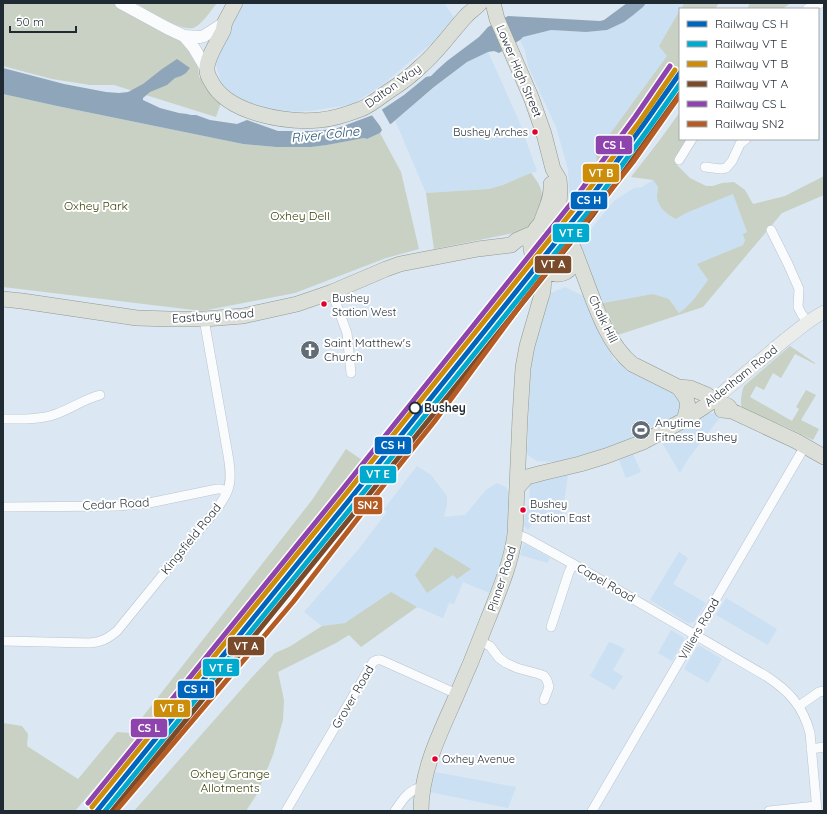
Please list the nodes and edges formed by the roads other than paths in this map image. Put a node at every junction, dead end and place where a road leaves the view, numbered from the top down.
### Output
1 (121, 3) edge
2 (235, 3) edge
3 (493, 3) edge
4 (821, 3) edge
5 (477, 6) edge
6 (809, 8) edge
7 (497, 19) junction
8 (226, 22) junction
9 (184, 36) junction
10 (207, 70) junction
11 (691, 140) edge
12 (745, 140) edge
13 (679, 160) dead end
14 (705, 167) dead end
15 (553, 169) junction
16 (565, 225) junction
17 (537, 228) junction
18 (771, 230) dead end
19 (511, 245) junction
20 (576, 254) junction
21 (537, 262) junction
22 (587, 285) junction
23 (543, 291) junction
24 (332, 292) junction
25 (3, 299) edge
26 (824, 312) edge
27 (204, 319) junction
28 (807, 322) junction
29 (351, 373) dead end
30 (678, 387) junction
31 (100, 395) dead end
32 (710, 403) junction
33 (3, 419) edge
34 (684, 420) junction
35 (805, 446) junction
36 (824, 457) edge
37 (519, 460) junction
38 (542, 473) junction
39 (518, 487) junction
40 (227, 492) junction
41 (3, 507) edge
42 (515, 534) junction
43 (573, 564) junction
44 (551, 627) dead end
45 (695, 635) junction
46 (3, 641) edge
47 (479, 641) junction
48 (824, 691) edge
49 (457, 694) junction
50 (544, 700) dead end
51 (799, 706) junction
52 (824, 747) edge
53 (811, 749) junction
54 (423, 787) junction
55 (817, 809) edge
56 (286, 811) edge
57 (395, 811) edge
58 (421, 811) edge
59 (592, 811) edge
60 (769, 811) edge

1 - 9 street
2 - 8 main road
3 - 7 main road, Lower High Street
4 - 6 street
5 - 7 main road, Lower High Street
5 - 10 main road, Dalton Way
7 - 15 main road, Lower High Street
8 - 9 street
8 - 10 main road
9 - 10 street
11 - 13 street
12 - 14 street
15 - 16 main road, Lower High Street
15 - 17 main road, Lower High Street
16 - 17 main road
16 - 20 main road
17 - 19 main road, Eastbury Road
17 - 21 main road
18 - 28 street
19 - 21 main road
19 - 24 main road, Eastbury Road
20 - 21 main road
20 - 22 main road, Chalk Hill
21 - 23 main road, Pinner Road
22 - 23 main road
22 - 30 main road, Chalk Hill
23 - 37 main road, Pinner Road
24 - 27 main road, Eastbury Road
24 - 29 street
25 - 27 main road, Eastbury Road
26 - 28 main road, Aldenham Road
27 - 40 street, Kingsfield Road
28 - 32 main road, Aldenham Road
30 - 32 main road, Chalk Hill
30 - 34 main road
31 - 33 street
32 - 34 main road, Aldenham Road
32 - 35 main road, Chalk Hill
34 - 38 main road, Aldenham Road
35 - 36 main road, Chalk Hill
35 - 45 street, Villiers Road
37 - 38 main road
37 - 39 main road, Pinner Road
38 - 39 main road, Aldenham Road
39 - 42 main road, Pinner Road
40 - 41 street, Cedar Road
40 - 46 street, Kingsfield Road
42 - 43 street, Capel Road
42 - 47 main road, Pinner Road
43 - 44 street
43 - 45 street, Capel Road
45 - 51 street, Capel Road
45 - 59 street, Villiers Road
47 - 49 main road, Pinner Road
47 - 50 street
48 - 51 street
49 - 54 main road, Pinner Road
49 - 56 street, Grover Road
51 - 53 street, Capel Road
52 - 53 street
53 - 55 street, Capel Road
54 - 57 street
54 - 58 main road, Pinner Road
55 - 60 street

